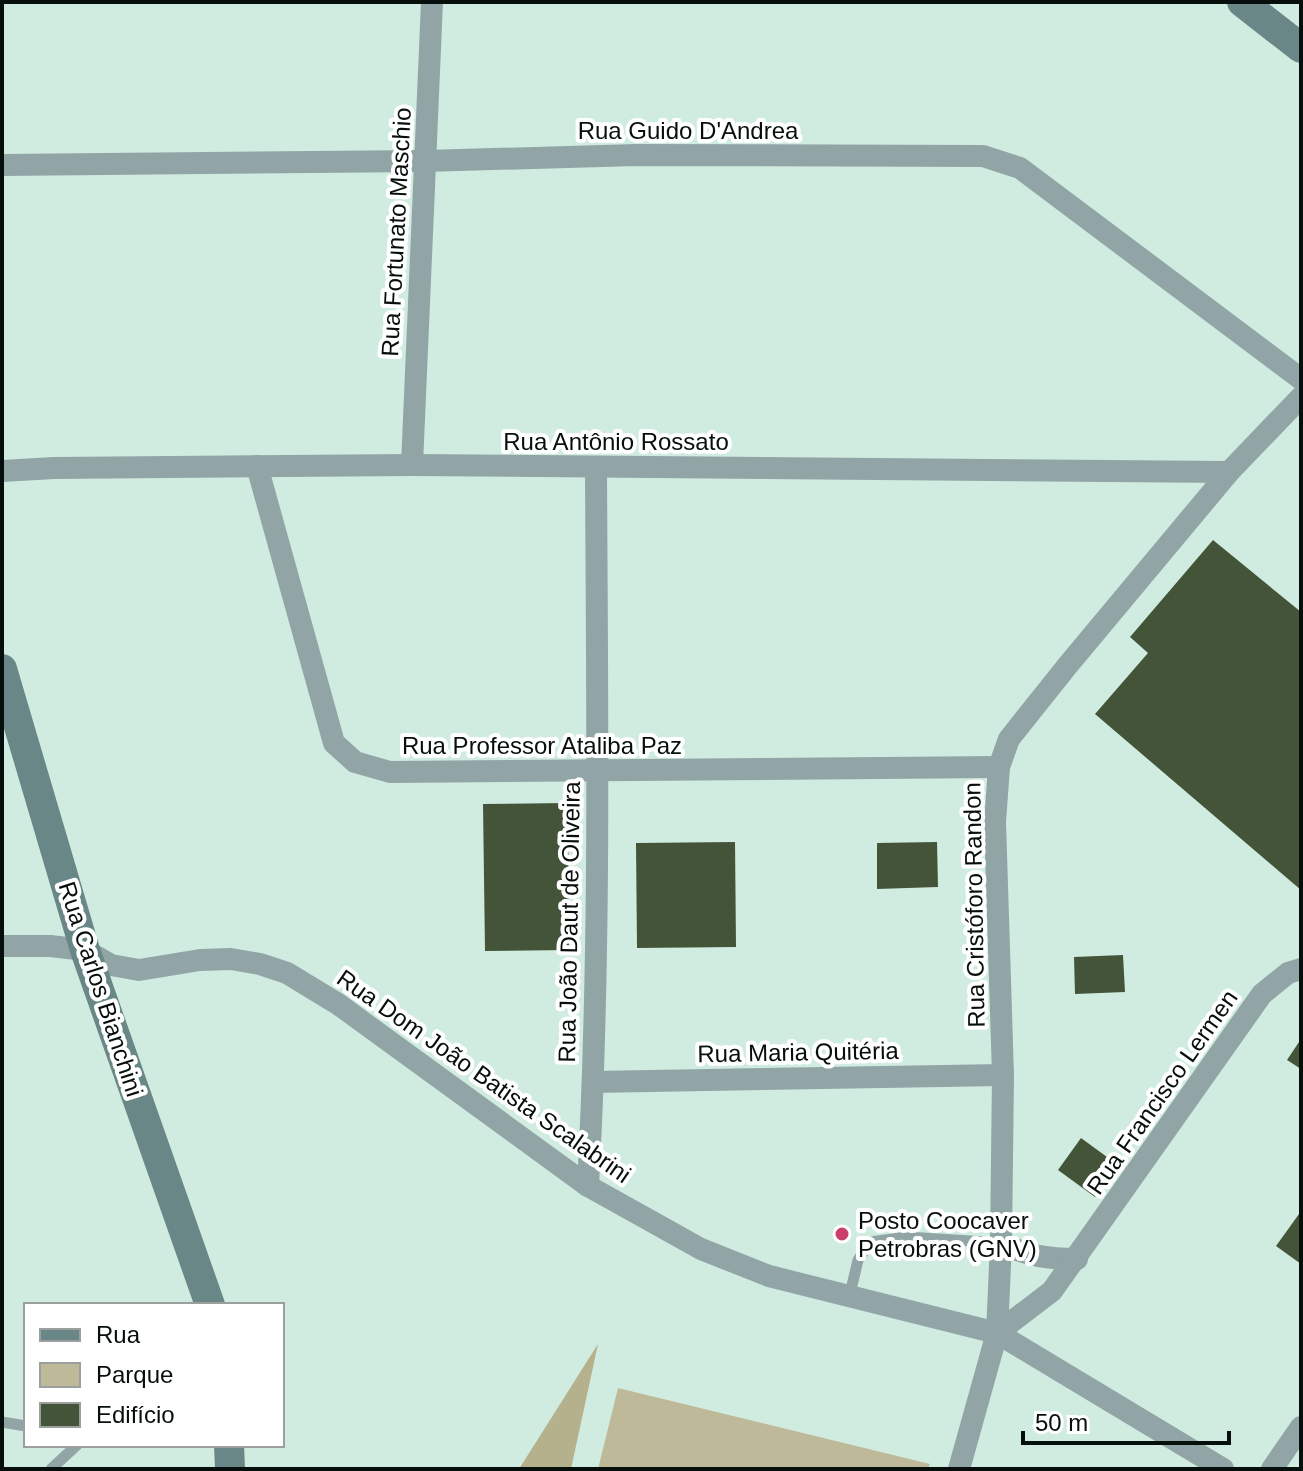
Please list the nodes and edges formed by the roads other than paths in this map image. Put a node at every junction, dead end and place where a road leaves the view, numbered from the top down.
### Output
1 (432, 2) edge
2 (1242, 2) edge
3 (1301, 48) edge
4 (425, 161) junction
5 (2, 165) edge
6 (1301, 379) edge
7 (1301, 397) edge
8 (412, 465) junction
9 (257, 466) junction
10 (596, 467) junction
11 (2, 471) edge
12 (1229, 472) junction
13 (2, 669) edge
14 (999, 767) junction
15 (597, 772) junction
16 (2, 946) edge
17 (85, 950) junction
18 (1301, 969) edge
19 (1003, 1075) junction
20 (593, 1082) junction
21 (588, 1186) junction
22 (1001, 1243) junction
23 (1077, 1259) junction
24 (850, 1294) junction
25 (205, 1302) edge
26 (997, 1333) junction
27 (2, 1422) edge
28 (24, 1426) edge
29 (1301, 1427) edge
30 (74, 1447) edge
31 (229, 1447) edge
32 (960, 1468) edge
33 (51, 1469) edge
34 (230, 1469) edge
35 (1223, 1469) edge
36 (1272, 1469) edge

1 - 4 street, Rua Fortunato Maschio
2 - 3 main road
4 - 5 street, Rua Guido D'Andrea
4 - 6 street, Rua Guido D'Andrea
4 - 8 street, Rua Fortunato Maschio
7 - 12 street, Rua Cristóforo Randon
8 - 9 street, Rua Antônio Rossato
8 - 10 street, Rua Antônio Rossato
9 - 11 street, Rua Antônio Rossato
9 - 15 street, Rua Professor Ataliba Paz
10 - 12 street, Rua Antônio Rossato
10 - 15 street, Rua João Daut de Oliveira
12 - 14 street, Rua Cristóforo Randon
13 - 17 main road, Rua Carlos Bianchini
14 - 15 street, Rua Professor Ataliba Paz
14 - 19 street, Rua Cristóforo Randon
15 - 20 street, Rua João Daut de Oliveira
16 - 17 street, Rua Dom João Batista Scalabrini
17 - 21 street, Rua Dom João Batista Scalabrini
17 - 25 main road, Rua Carlos Bianchini
18 - 23 street, Rua Francisco Lermen
19 - 20 street, Rua Maria Quitéria
19 - 22 street, Rua Cristóforo Randon
20 - 21 street, Rua João Daut de Oliveira
21 - 24 street, Rua Dom João Batista Scalabrini
22 - 23 street
22 - 24 lane
22 - 26 street, Rua Cristóforo Randon
23 - 26 street, Rua Francisco Lermen
24 - 26 street, Rua Dom João Batista Scalabrini
26 - 32 street, Rua Cristóforo Randon
26 - 35 street, Rua Dom João Batista Scalabrini
27 - 28 lane
29 - 36 street
30 - 33 lane
31 - 34 main road

